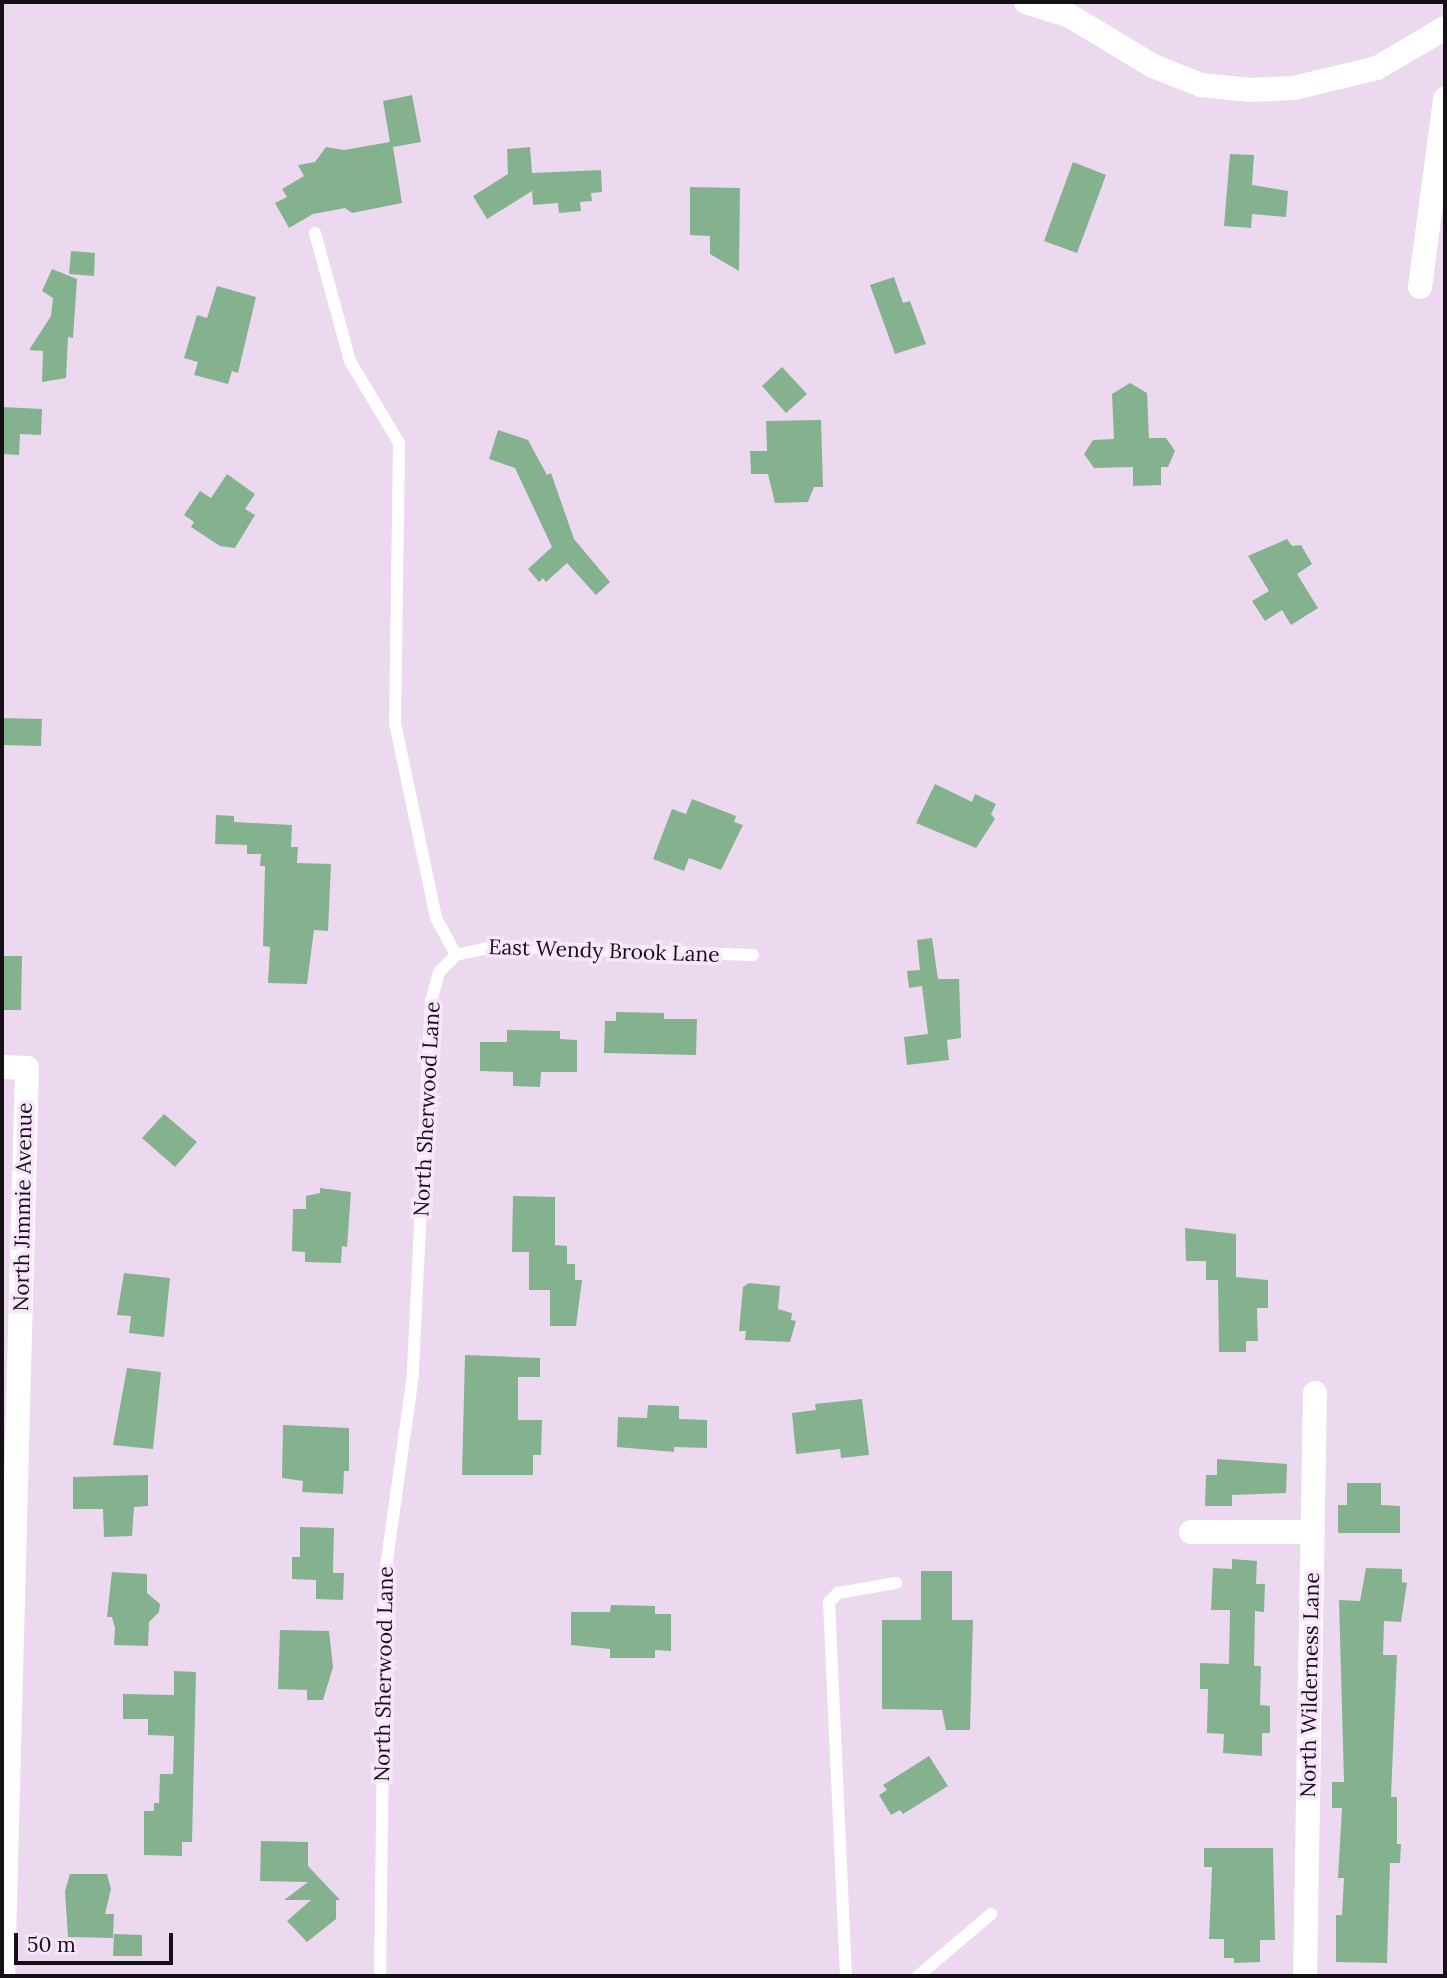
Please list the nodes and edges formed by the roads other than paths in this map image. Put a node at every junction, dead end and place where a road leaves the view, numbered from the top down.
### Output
1 (1026, 2) edge
2 (1445, 28) edge
3 (1445, 99) edge
4 (315, 233) dead end
5 (1420, 287) dead end
6 (456, 955) junction
7 (753, 955) dead end
8 (2, 1067) edge
9 (1315, 1393) dead end
10 (1191, 1532) dead end
11 (1312, 1532) junction
12 (896, 1583) dead end
13 (991, 1914) dead end
14 (3, 1976) edge
15 (380, 1976) edge
16 (846, 1976) edge
17 (918, 1976) edge
18 (1305, 1976) edge

1 - 2 street
3 - 5 street
4 - 6 lane
6 - 7 lane, East Wendy Brook Lane
6 - 15 lane, North Sherwood Lane
8 - 14 street, North Jimmie Avenue
9 - 11 street, North Wilderness Lane
10 - 11 street
11 - 18 street, North Wilderness Lane
12 - 16 lane
13 - 17 lane

